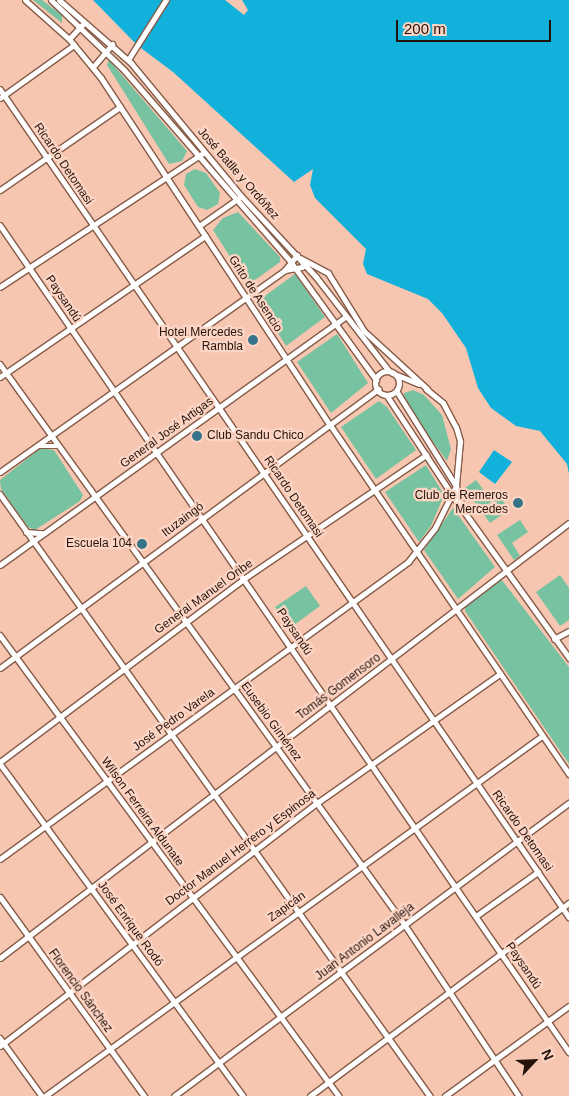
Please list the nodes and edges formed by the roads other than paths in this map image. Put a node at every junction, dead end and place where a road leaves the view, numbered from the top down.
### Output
1 (25, 0) edge
2 (51, 0) edge
3 (59, 0) edge
4 (166, 0) edge
5 (82, 24) junction
6 (70, 39) junction
7 (112, 44) junction
8 (74, 45) junction
9 (108, 53) junction
10 (128, 60) junction
11 (93, 67) junction
12 (0, 89) edge
13 (2, 96) edge
14 (120, 107) junction
15 (205, 152) junction
16 (198, 157) junction
17 (46, 158) junction
18 (166, 177) junction
19 (0, 190) edge
20 (241, 196) junction
21 (235, 202) junction
22 (93, 225) junction
23 (0, 226) edge
24 (198, 226) junction
25 (205, 236) junction
26 (298, 256) junction
27 (290, 261) junction
28 (304, 263) junction
29 (29, 268) junction
30 (296, 268) junction
31 (285, 270) junction
32 (134, 285) junction
33 (0, 287) edge
34 (246, 298) junction
35 (345, 317) junction
36 (337, 323) junction
37 (71, 328) junction
38 (178, 347) junction
39 (286, 359) junction
40 (0, 364) edge
41 (391, 372) junction
42 (6, 373) junction
43 (0, 377) edge
44 (376, 380) junction
45 (378, 389) junction
46 (428, 389) junction
47 (116, 392) junction
48 (397, 392) junction
49 (387, 396) junction
50 (219, 408) junction
51 (330, 425) junction
52 (49, 436) junction
53 (37, 446) junction
54 (57, 447) junction
55 (156, 452) junction
56 (426, 455) junction
57 (0, 472) edge
58 (264, 472) junction
59 (456, 486) junction
60 (86, 487) junction
61 (374, 490) junction
62 (0, 494) edge
63 (452, 495) junction
64 (94, 498) junction
65 (84, 504) junction
66 (461, 504) junction
67 (202, 518) junction
68 (569, 522) edge
69 (26, 532) junction
70 (44, 532) junction
71 (307, 536) junction
72 (33, 541) junction
73 (416, 553) junction
74 (142, 562) junction
75 (0, 565) edge
76 (505, 569) junction
77 (246, 578) junction
78 (353, 602) junction
79 (81, 609) junction
80 (455, 609) junction
81 (186, 622) junction
82 (569, 631) edge
83 (0, 635) edge
84 (554, 639) junction
85 (292, 647) junction
86 (16, 656) junction
87 (569, 658) edge
88 (393, 659) junction
89 (0, 668) edge
90 (125, 668) junction
91 (500, 674) junction
92 (234, 689) junction
93 (332, 705) junction
94 (60, 717) junction
95 (434, 720) junction
96 (172, 734) junction
97 (542, 736) junction
98 (277, 747) junction
99 (0, 763) edge
100 (372, 763) junction
101 (569, 774) edge
102 (107, 781) junction
103 (477, 784) junction
104 (215, 794) junction
105 (317, 803) junction
106 (569, 803) edge
107 (46, 826) junction
108 (415, 827) junction
109 (516, 841) junction
110 (152, 842) junction
111 (256, 850) junction
112 (0, 859) edge
113 (362, 865) junction
114 (538, 872) junction
115 (456, 886) junction
116 (92, 888) junction
117 (0, 897) edge
118 (193, 898) junction
119 (569, 903) edge
120 (563, 908) junction
121 (298, 911) junction
122 (476, 916) junction
123 (569, 917) edge
124 (405, 925) junction
125 (29, 936) junction
126 (132, 944) junction
127 (501, 952) junction
128 (236, 956) junction
129 (0, 958) edge
130 (342, 972) junction
131 (449, 991) junction
132 (69, 993) junction
133 (174, 1002) junction
134 (569, 1006) edge
135 (281, 1017) junction
136 (548, 1021) junction
137 (388, 1037) junction
138 (0, 1038) edge
139 (2, 1044) edge
140 (110, 1048) junction
141 (569, 1052) edge
142 (495, 1060) junction
143 (218, 1063) junction
144 (329, 1082) junction
145 (44, 1096) edge
146 (144, 1096) edge
147 (174, 1096) edge
148 (243, 1096) edge
149 (310, 1096) edge
150 (340, 1096) edge
151 (430, 1096) edge
152 (445, 1096) edge
153 (519, 1096) edge

1 - 6 street, Grito de Asencio
2 - 5 street
3 - 5 street, José Batlle y Ordóñez
4 - 10 street
5 - 6 street
5 - 7 street, José Batlle y Ordóñez
5 - 9 street
6 - 8 street, Grito de Asencio
7 - 9 street
7 - 10 street, José Batlle y Ordóñez
8 - 11 street, Grito de Asencio
8 - 13 street
9 - 11 street
9 - 16 street
10 - 15 street, José Batlle y Ordóñez
11 - 14 street, Grito de Asencio
12 - 13 street, Ricardo Detomasi
13 - 17 street, Ricardo Detomasi
14 - 17 street
14 - 18 street, Grito de Asencio
15 - 16 street
15 - 20 street, José Batlle y Ordóñez
16 - 18 street
16 - 21 street
17 - 19 street
17 - 22 street, Ricardo Detomasi
18 - 22 street
18 - 24 street, Grito de Asencio
20 - 21 street
20 - 26 street, José Batlle y Ordóñez
21 - 24 street
21 - 27 street
22 - 29 street
22 - 32 street, Ricardo Detomasi
23 - 29 street, Paysandú
24 - 25 street, Grito de Asencio
25 - 32 street
25 - 34 street, Grito de Asencio
26 - 27 street
26 - 28 street, José Batlle y Ordóñez
26 - 46 street
27 - 30 street
27 - 31 street
28 - 30 street
28 - 35 street, José Batlle y Ordóñez
29 - 33 street
29 - 37 street, Paysandú
30 - 31 street
30 - 36 street
31 - 34 street
32 - 37 street
32 - 38 street, Ricardo Detomasi
34 - 38 street
34 - 39 street, Grito de Asencio
35 - 36 street, General José Artigas
35 - 41 street, José Batlle y Ordóñez
36 - 39 street, General José Artigas
36 - 44 street
37 - 42 street
37 - 47 street, Paysandú
38 - 47 street
38 - 50 street, Ricardo Detomasi
39 - 50 street, General José Artigas
39 - 51 street, Grito de Asencio
40 - 42 street, Eusebio Giménez
41 - 44 street
41 - 46 street
41 - 48 street
42 - 43 street
42 - 52 street, Eusebio Giménez
44 - 45 street
45 - 49 street
45 - 51 street, Ituzaingó
46 - 59 street
47 - 52 street
47 - 55 street, Paysandú
48 - 49 street
48 - 59 street
49 - 56 street
50 - 55 street, General José Artigas
50 - 58 street, Ricardo Detomasi
51 - 58 street, Ituzaingó
51 - 61 street, Grito de Asencio
52 - 53 street
52 - 54 street, Eusebio Giménez
53 - 54 street
53 - 57 street
54 - 60 street, Eusebio Giménez
55 - 64 street, General José Artigas
55 - 67 street, Paysandú
56 - 61 street, General Manuel Oribe
56 - 63 street
58 - 67 street, Ituzaingó
58 - 71 street, Ricardo Detomasi
59 - 63 street, José Pedro Varela
59 - 66 street
60 - 64 street, Eusebio Giménez
60 - 65 street
61 - 71 street, General Manuel Oribe
61 - 73 street, Grito de Asencio
62 - 69 street
63 - 66 street
63 - 73 street, José Pedro Varela
64 - 65 street, General José Artigas
64 - 74 street, Eusebio Giménez
65 - 70 street, General José Artigas
66 - 76 street
67 - 74 street, Ituzaingó
67 - 77 street, Paysandú
68 - 76 street, Tomás Gomensoro
69 - 70 street
69 - 72 street
70 - 72 street, General José Artigas
71 - 77 street, General Manuel Oribe
71 - 78 street, Ricardo Detomasi
72 - 75 street, General José Artigas
72 - 79 street
73 - 78 street, José Pedro Varela
73 - 80 street, Grito de Asencio
74 - 79 street, Ituzaingó
74 - 81 street, Eusebio Giménez
76 - 80 street, Tomás Gomensoro
76 - 84 street
77 - 81 street, General Manuel Oribe
77 - 85 street, Paysandú
78 - 85 street, José Pedro Varela
78 - 88 street, Ricardo Detomasi
79 - 86 street, Ituzaingó
79 - 90 street
80 - 88 street, Tomás Gomensoro
80 - 91 street, Grito de Asencio
81 - 90 street, General Manuel Oribe
81 - 92 street, Eusebio Giménez
82 - 84 street
83 - 86 street, Wilson Ferreira Aldunate
84 - 87 street
85 - 92 street, José Pedro Varela
85 - 93 street, Paysandú
86 - 89 street, Ituzaingó
86 - 94 street, Wilson Ferreira Aldunate
88 - 93 street, Tomás Gomensoro
88 - 95 street, Ricardo Detomasi
90 - 94 street, General Manuel Oribe
90 - 96 street
91 - 95 street, Doctor Manuel Herrero y Espinosa
91 - 97 street, Grito de Asencio
92 - 96 street, José Pedro Varela
92 - 98 street, Eusebio Giménez
93 - 98 street, Tomás Gomensoro
93 - 100 street, Paysandú
94 - 99 street, General Manuel Oribe
94 - 102 street, Wilson Ferreira Aldunate
95 - 100 street, Doctor Manuel Herrero y Espinosa
95 - 103 street, Ricardo Detomasi
96 - 102 street, José Pedro Varela
96 - 104 street
97 - 101 street, Grito de Asencio
97 - 103 street, Zapicán
98 - 104 street, Tomás Gomensoro
98 - 105 street, Eusebio Giménez
99 - 107 street, José Enrique Rodó
100 - 105 street, Doctor Manuel Herrero y Espinosa
100 - 108 street, Paysandú
102 - 107 street, José Pedro Varela
102 - 110 street, Wilson Ferreira Aldunate
103 - 108 street, Zapicán
103 - 109 street, Ricardo Detomasi
104 - 110 street, Tomás Gomensoro
104 - 111 street
105 - 111 street, Doctor Manuel Herrero y Espinosa
105 - 113 street, Eusebio Giménez
106 - 109 street, Juan Antonio Lavalleja
107 - 112 street, José Pedro Varela
107 - 116 street, José Enrique Rodó
108 - 113 street, Zapicán
108 - 115 street, Paysandú
109 - 114 street, Ricardo Detomasi
109 - 115 street, Juan Antonio Lavalleja
110 - 116 street, Tomás Gomensoro
110 - 118 street, Wilson Ferreira Aldunate
111 - 118 street, Doctor Manuel Herrero y Espinosa
111 - 121 street
113 - 121 street, Zapicán
113 - 124 street, Eusebio Giménez
114 - 120 street, Ricardo Detomasi
114 - 122 street
115 - 122 street, Paysandú
115 - 124 street, Juan Antonio Lavalleja
116 - 125 street, Tomás Gomensoro
116 - 126 street, José Enrique Rodó
117 - 125 street, Florencio Sánchez
118 - 126 street, Doctor Manuel Herrero y Espinosa
118 - 128 street, Wilson Ferreira Aldunate
119 - 120 street
120 - 123 street, Ricardo Detomasi
120 - 127 street
121 - 128 street, Zapicán
121 - 130 street
122 - 127 street, Paysandú
124 - 130 street, Juan Antonio Lavalleja
124 - 131 street, Eusebio Giménez
125 - 129 street, Tomás Gomensoro
125 - 132 street, Florencio Sánchez
126 - 132 street, Doctor Manuel Herrero y Espinosa
126 - 133 street, José Enrique Rodó
127 - 131 street
127 - 136 street, Paysandú
128 - 133 street, Zapicán
128 - 135 street, Wilson Ferreira Aldunate
130 - 135 street, Juan Antonio Lavalleja
130 - 137 street
131 - 137 street
131 - 142 street, Eusebio Giménez
132 - 139 street, Doctor Manuel Herrero y Espinosa
132 - 140 street, Florencio Sánchez
133 - 140 street, Zapicán
133 - 143 street, José Enrique Rodó
134 - 136 street
135 - 143 street, Juan Antonio Lavalleja
135 - 144 street, Wilson Ferreira Aldunate
136 - 141 street, Paysandú
136 - 142 street
137 - 144 street
137 - 151 street
138 - 139 street
139 - 145 street
140 - 145 street, Zapicán
140 - 146 street, Florencio Sánchez
142 - 152 street
142 - 153 street, Eusebio Giménez
143 - 147 street, Juan Antonio Lavalleja
143 - 148 street, José Enrique Rodó
144 - 149 street
144 - 150 street, Wilson Ferreira Aldunate

